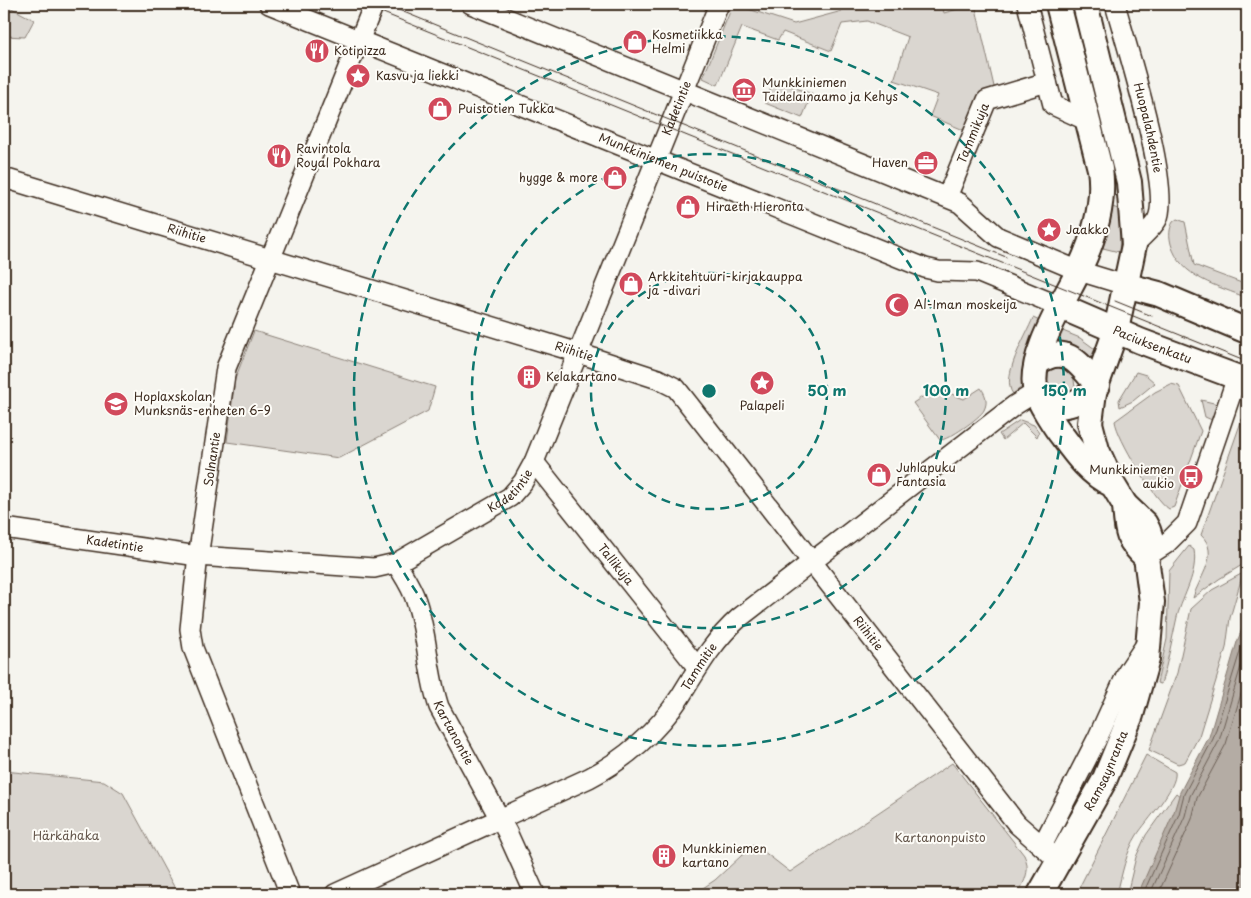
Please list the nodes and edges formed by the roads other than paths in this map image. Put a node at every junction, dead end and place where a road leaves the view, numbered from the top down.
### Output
1 (269, 4) edge
2 (374, 4) edge
3 (471, 4) edge
4 (720, 4) edge
5 (1028, 4) edge
6 (1058, 4) edge
7 (1084, 4) edge
8 (1115, 4) edge
9 (359, 40) junction
10 (1047, 82) junction
11 (685, 90) junction
12 (1088, 121) junction
13 (656, 159) junction
14 (4, 178) edge
15 (947, 197) junction
16 (1134, 245) junction
17 (270, 260) junction
18 (1078, 271) junction
19 (1125, 285) junction
20 (1059, 306) junction
21 (1116, 330) junction
22 (1247, 331) edge
23 (577, 352) junction
24 (1037, 363) junction
25 (1242, 379) edge
26 (1096, 389) junction
27 (1039, 397) junction
28 (534, 462) junction
29 (1113, 485) junction
30 (4, 528) edge
31 (198, 556) junction
32 (1146, 557) junction
33 (812, 560) junction
34 (396, 563) junction
35 (697, 667) junction
36 (499, 818) junction
37 (1050, 853) junction
38 (290, 894) edge
39 (335, 894) edge
40 (535, 894) edge
41 (1040, 894) edge

1 - 9 street, Munkkiniemen puistotie
2 - 9 street, Solnantie
3 - 11 street
4 - 11 street, Kadetintie
5 - 10 street
6 - 12 main road
7 - 16 main road, Huopalahdentie
8 - 16 street, Huopalahdentie
9 - 13 street, Munkkiniemen puistotie
9 - 17 street, Solnantie
10 - 12 street
10 - 15 street, Tammikuja
11 - 13 street, Kadetintie
11 - 15 street
12 - 18 main road
13 - 20 street, Munkkiniemen puistotie
13 - 23 street, Kadetintie
14 - 17 street, Riihitie
15 - 18 street
16 - 19 main road, Huopalahdentie
17 - 23 street, Riihitie
17 - 31 street, Solnantie
18 - 19 street
18 - 20 main road
19 - 21 main road, Huopalahdentie
19 - 22 main road
20 - 21 main road, Paciuksenkatu
20 - 24 main road, Ramsaynranta
21 - 25 main road, Paciuksenkatu
21 - 26 main road, Ramsaynranta
23 - 28 street, Kadetintie
23 - 33 street, Riihitie
24 - 26 main road
24 - 27 main road, Ramsaynranta
25 - 32 street
26 - 27 main road
26 - 29 main road, Ramsaynranta
27 - 29 main road, Ramsaynranta
27 - 33 street, Tammitie
28 - 34 street, Kadetintie
28 - 35 street, Tallikuja
29 - 32 main road, Ramsaynranta
30 - 31 street, Kadetintie
31 - 34 street, Kadetintie
31 - 38 street, Solnantie
32 - 37 main road, Ramsaynranta
33 - 35 street, Tammitie
33 - 37 street, Riihitie
34 - 36 street, Kartanontie
35 - 36 street, Tammitie
36 - 39 street, Tammitie
36 - 40 street, Kartanontie
37 - 41 main road, Ramsaynranta

